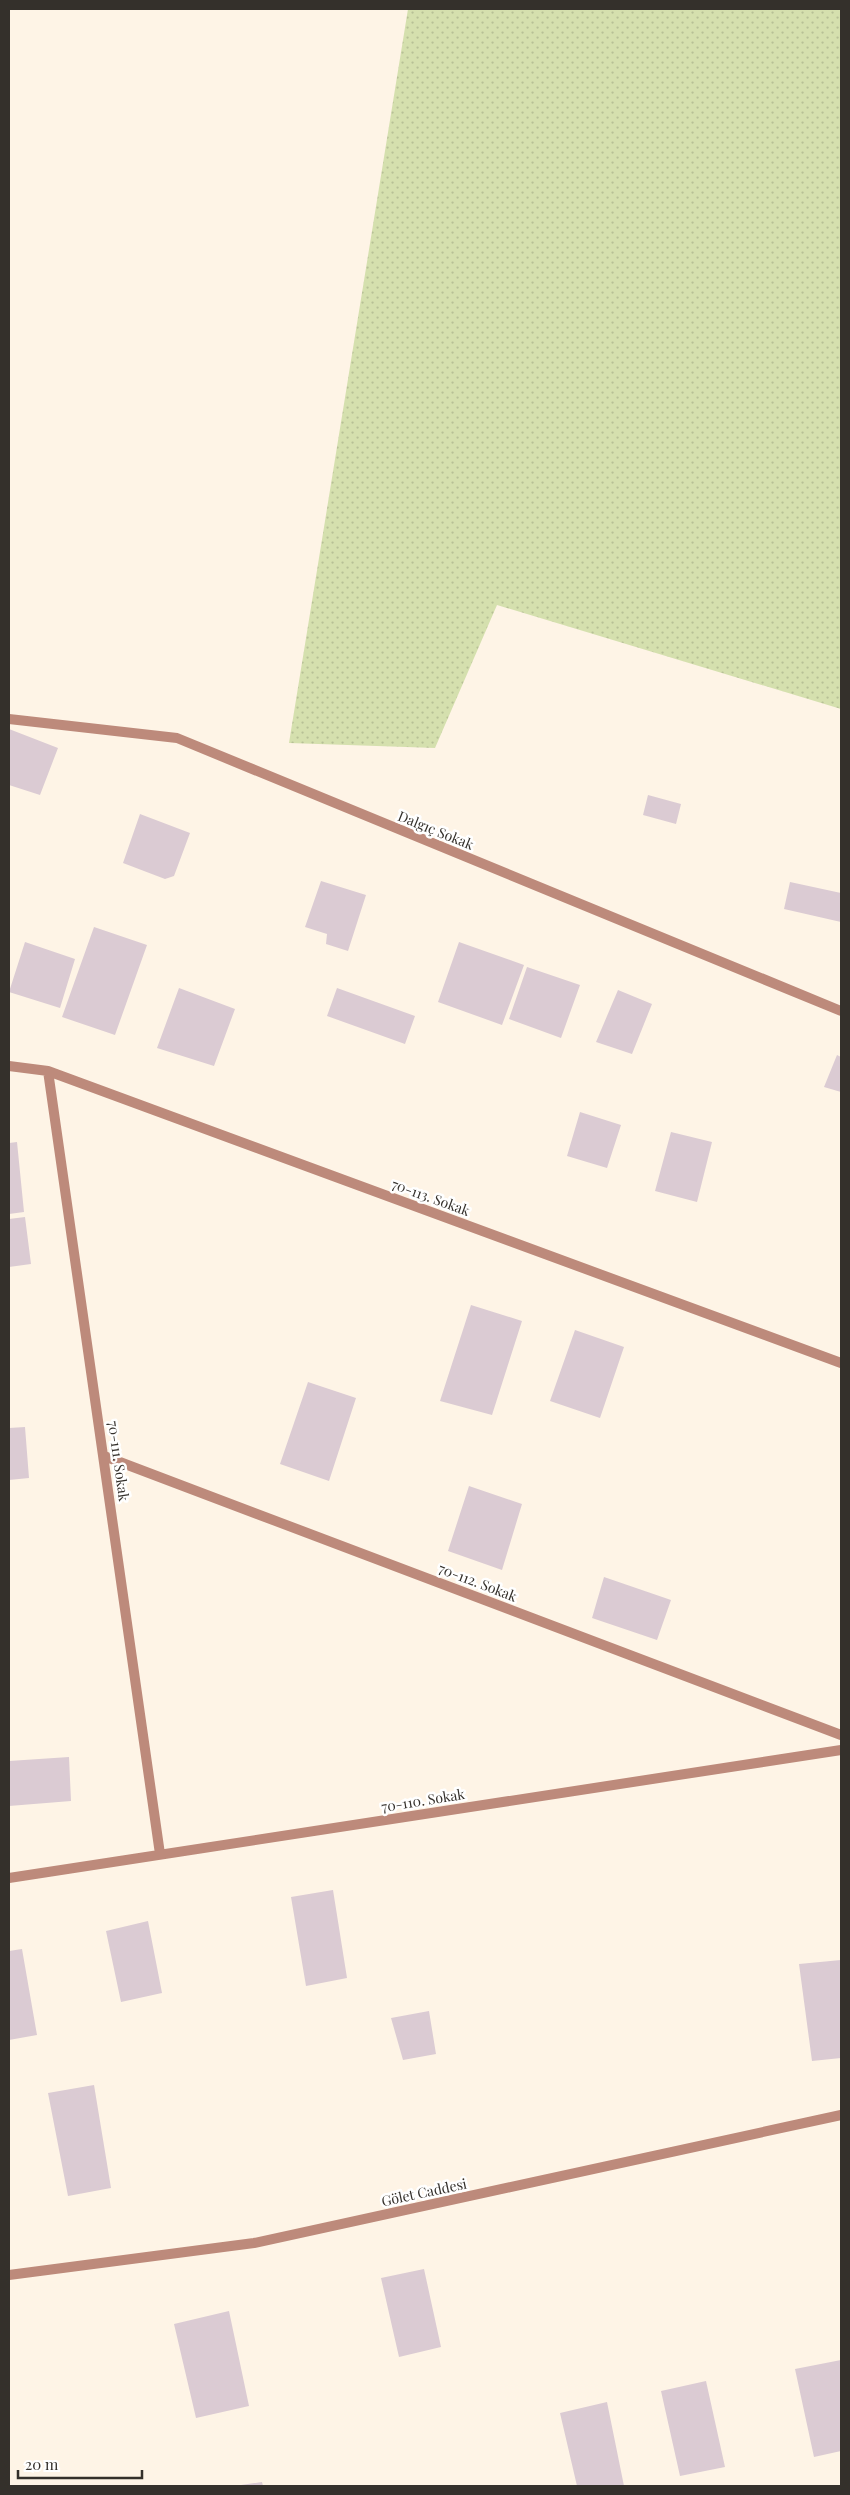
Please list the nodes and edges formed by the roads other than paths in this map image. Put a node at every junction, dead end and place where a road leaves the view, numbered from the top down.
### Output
1 (9, 719) edge
2 (841, 1011) edge
3 (9, 1066) edge
4 (48, 1071) junction
5 (841, 1363) edge
6 (104, 1456) junction
7 (841, 1735) edge
8 (841, 1750) edge
9 (160, 1854) junction
10 (9, 1878) edge
11 (841, 2115) edge
12 (9, 2275) edge

1 - 2 street, Dalgıç Sokak
3 - 4 street, 70-113. Sokak
4 - 5 street, 70-113. Sokak
4 - 6 street, 70-111. Sokak
6 - 7 street, 70-112. Sokak
6 - 9 street, 70-111. Sokak
8 - 9 street, 70-110. Sokak
9 - 10 street, 70-110. Sokak
11 - 12 street, Gölet Caddesi

